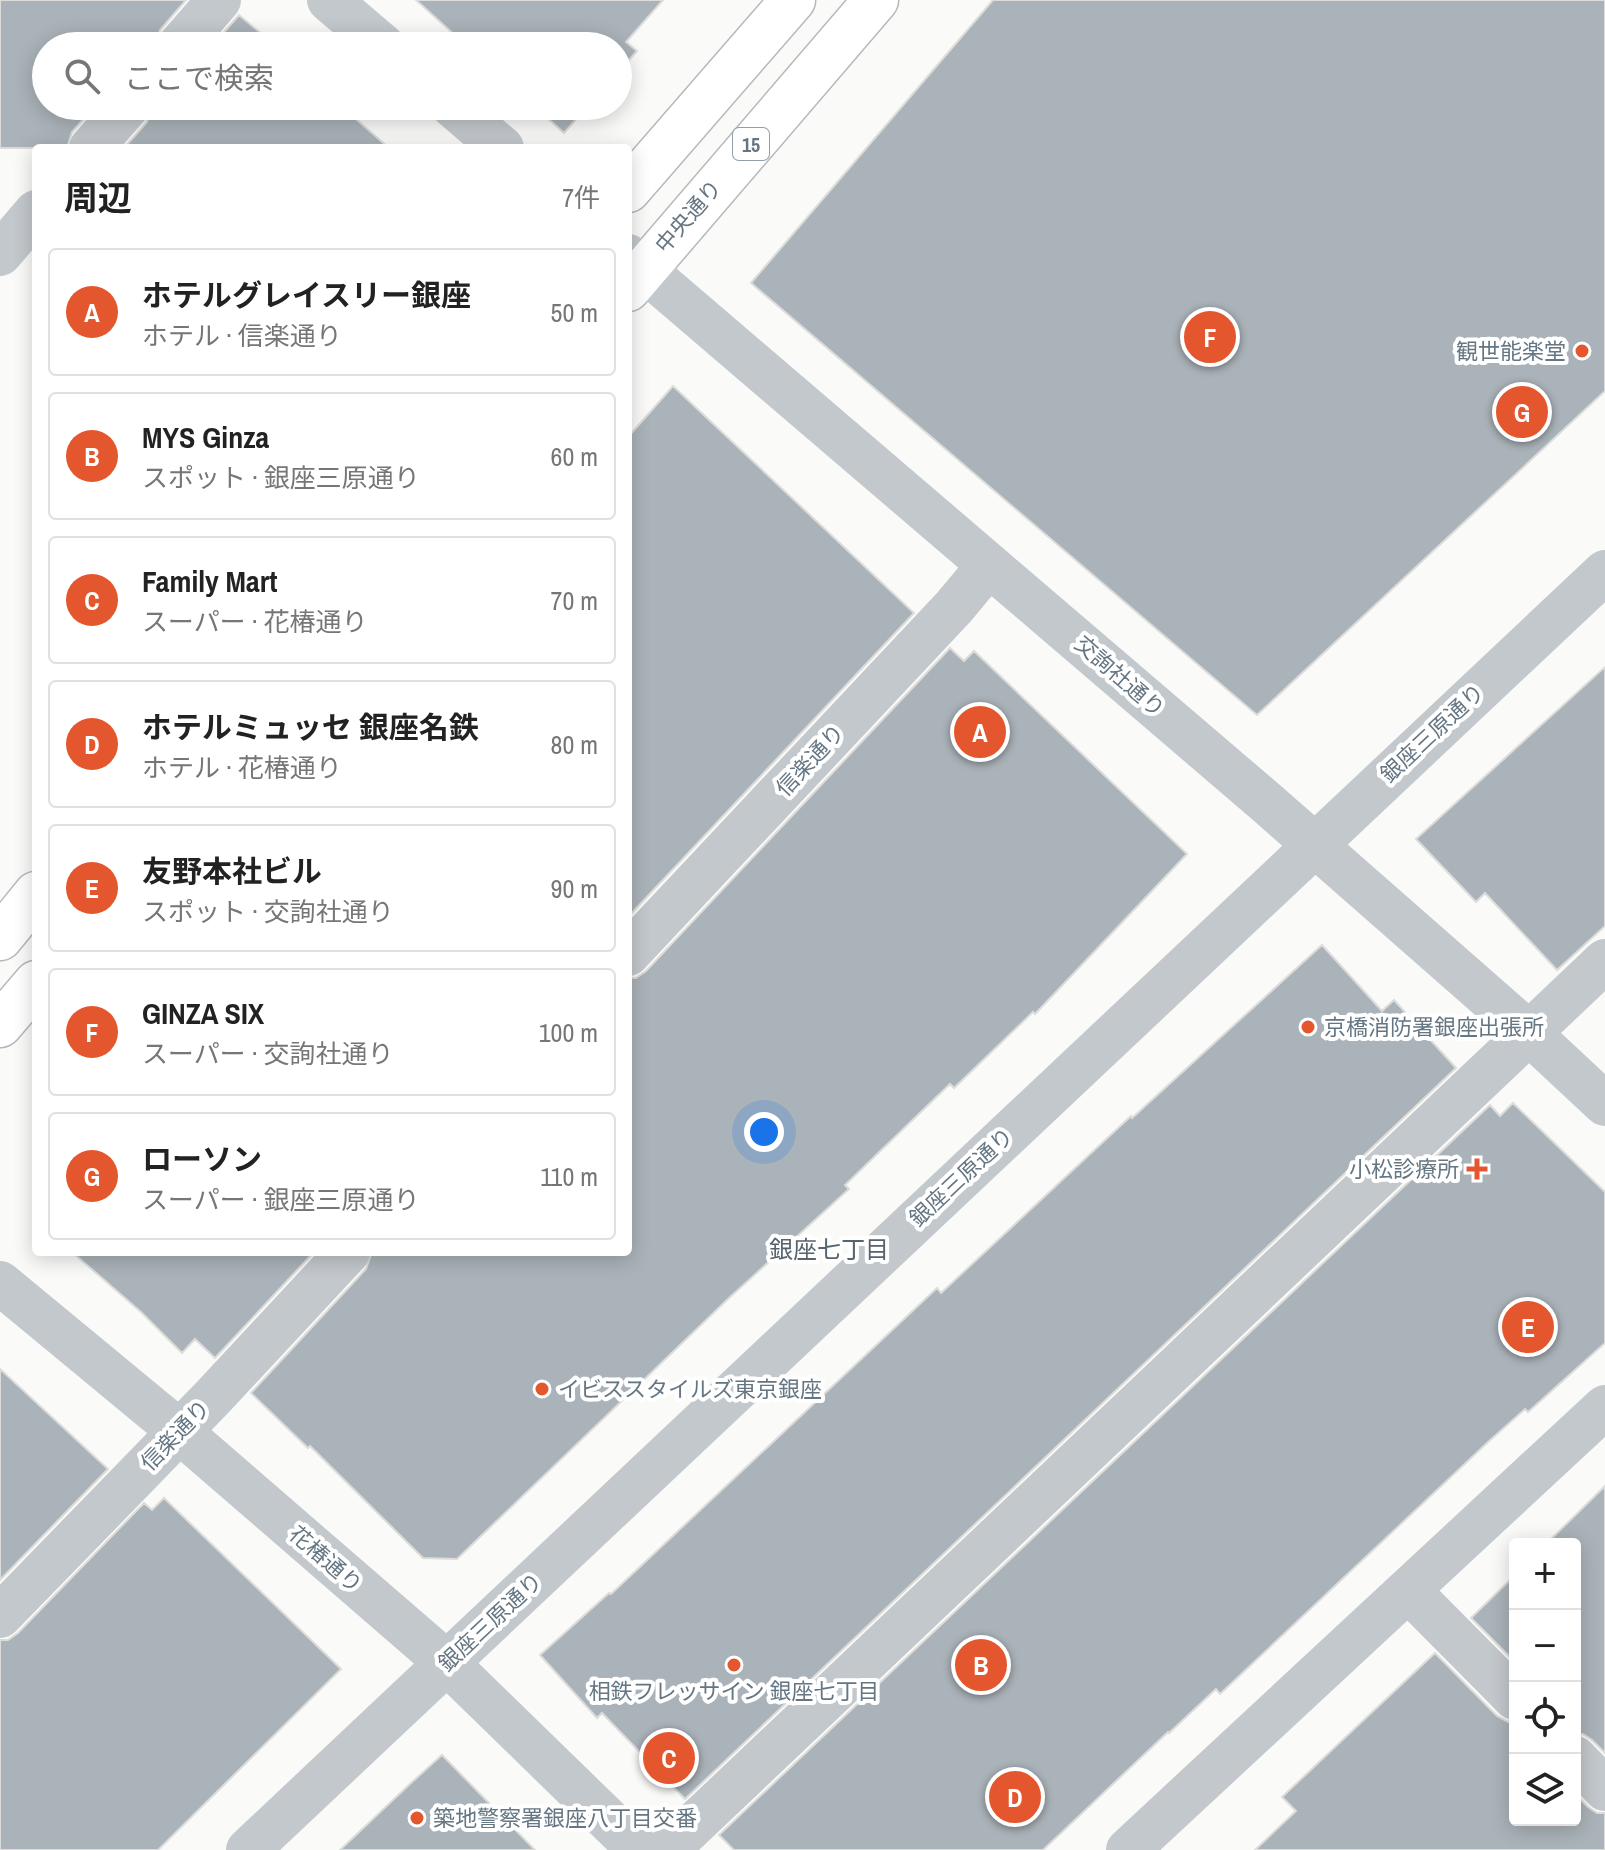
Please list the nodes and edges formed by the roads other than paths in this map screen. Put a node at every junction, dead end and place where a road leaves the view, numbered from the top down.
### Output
1 (219, 0) edge
2 (329, 0) edge
3 (793, 0) edge
4 (876, 0) edge
5 (191, 32) edge
6 (367, 32) edge
7 (116, 120) edge
8 (469, 120) edge
9 (95, 144) edge
10 (497, 144) edge
11 (632, 185) edge
12 (32, 217) edge
13 (0, 254) edge
14 (633, 271) edge
15 (989, 565) junction
16 (1605, 572) edge
17 (1313, 845) junction
18 (32, 899) edge
19 (0, 938) edge
20 (632, 950) edge
21 (1605, 961) edge
22 (32, 988) edge
23 (0, 1025) edge
24 (1529, 1033) junction
25 (1605, 1104) edge
26 (344, 1256) edge
27 (0, 1283) edge
28 (1605, 1407) edge
29 (179, 1431) junction
30 (1408, 1590) junction
31 (0, 1616) edge
32 (447, 1663) junction
33 (1509, 1692) edge
34 (1581, 1764) edge
35 (1605, 1789) edge
36 (248, 1850) edge
37 (639, 1850) edge
38 (667, 1850) edge
39 (1128, 1850) edge

1 - 5 street
2 - 6 street
3 - 11 highway
4 - 14 highway, 中央通り / 15
7 - 9 street
8 - 10 street
12 - 13 street
14 - 15 street, 交詢社通り
15 - 17 street, 交詢社通り
15 - 20 street, 信楽通り
16 - 17 street, 銀座三原通り
17 - 24 street, 交詢社通り
17 - 32 street, 銀座三原通り
18 - 19 highway
21 - 24 street
22 - 23 highway
24 - 25 street, 交詢社通り
24 - 38 street
26 - 29 street, 信楽通り
27 - 29 street, 花椿通り
28 - 30 street
29 - 31 street, 信楽通り
29 - 32 street, 花椿通り
30 - 33 street
30 - 39 street
32 - 36 street, 銀座三原通り
32 - 37 street, 花椿通り
34 - 35 street

